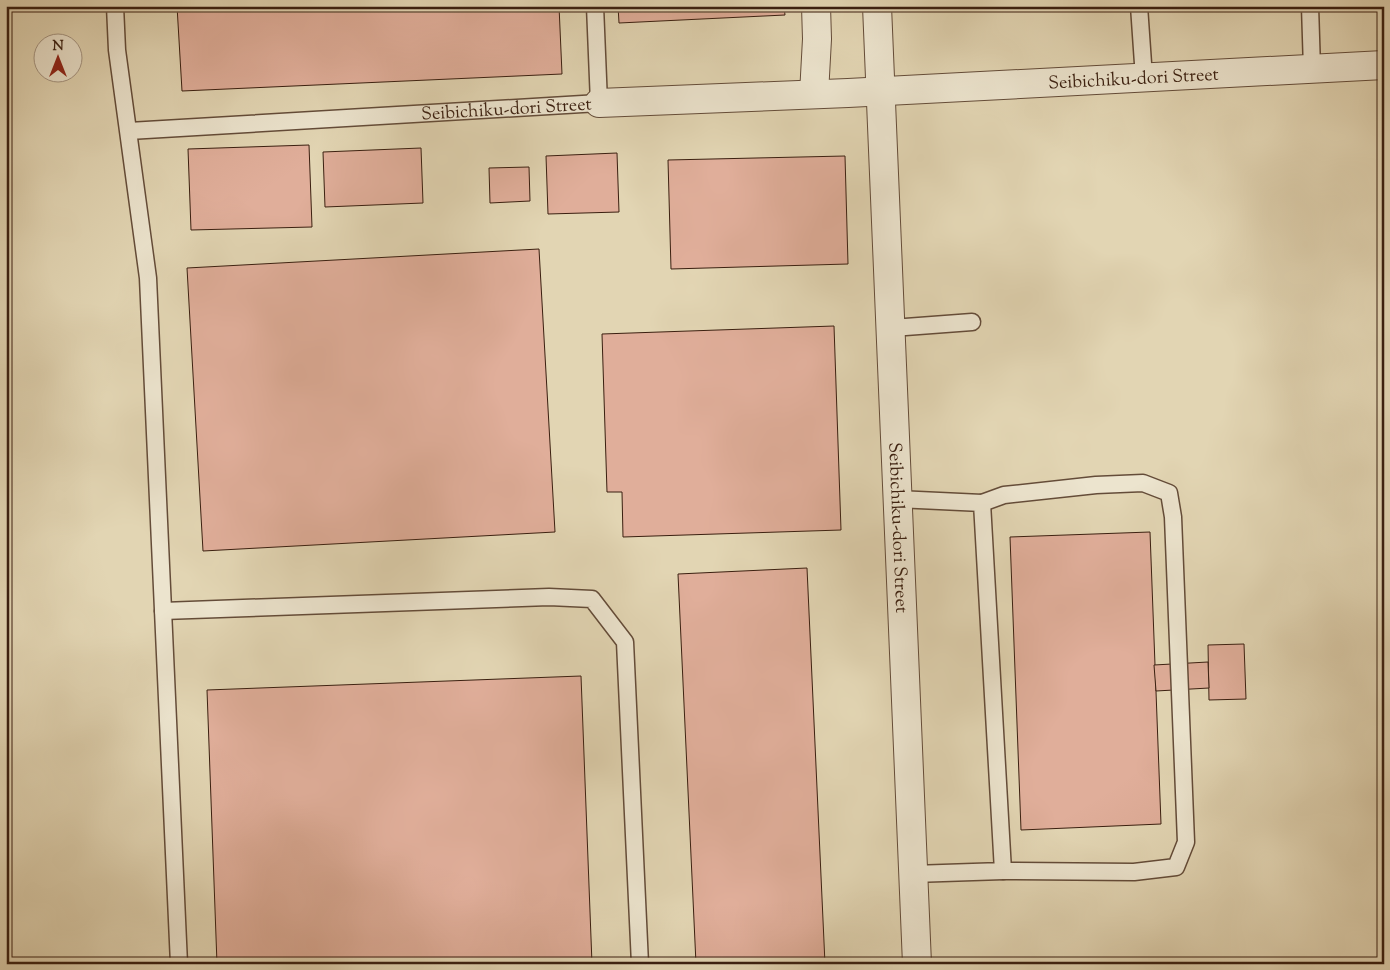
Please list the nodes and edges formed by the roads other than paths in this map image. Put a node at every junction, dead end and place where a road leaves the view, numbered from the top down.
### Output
1 (115, 6) edge
2 (594, 6) edge
3 (816, 6) edge
4 (877, 6) edge
5 (1139, 6) edge
6 (1310, 6) edge
7 (1384, 65) edge
8 (1312, 69) junction
9 (1144, 78) junction
10 (882, 91) junction
11 (814, 94) junction
12 (599, 103) junction
13 (129, 131) junction
14 (972, 322) dead end
15 (892, 328) junction
16 (897, 499) junction
17 (982, 503) junction
18 (163, 610) junction
19 (1003, 871) junction
20 (913, 874) junction
21 (179, 964) edge
22 (640, 964) edge
23 (917, 964) edge

1 - 13 lane
2 - 12 lane
3 - 11 street
4 - 10 street
5 - 9 lane
6 - 8 lane
7 - 8 street, Seibichiku-dori Street
8 - 9 street, Seibichiku-dori Street
9 - 10 street, Seibichiku-dori Street
10 - 11 street, Seibichiku-dori Street
10 - 15 street, Seibichiku-dori Street
11 - 12 street, Seibichiku-dori Street
12 - 13 lane, Seibichiku-dori Street
13 - 18 lane
14 - 15 lane
15 - 16 street, Seibichiku-dori Street
16 - 17 lane
16 - 20 street, Seibichiku-dori Street
17 - 19 lane
17 - 19 lane
18 - 21 lane
18 - 22 lane
19 - 20 lane
20 - 23 street, Seibichiku-dori Street

